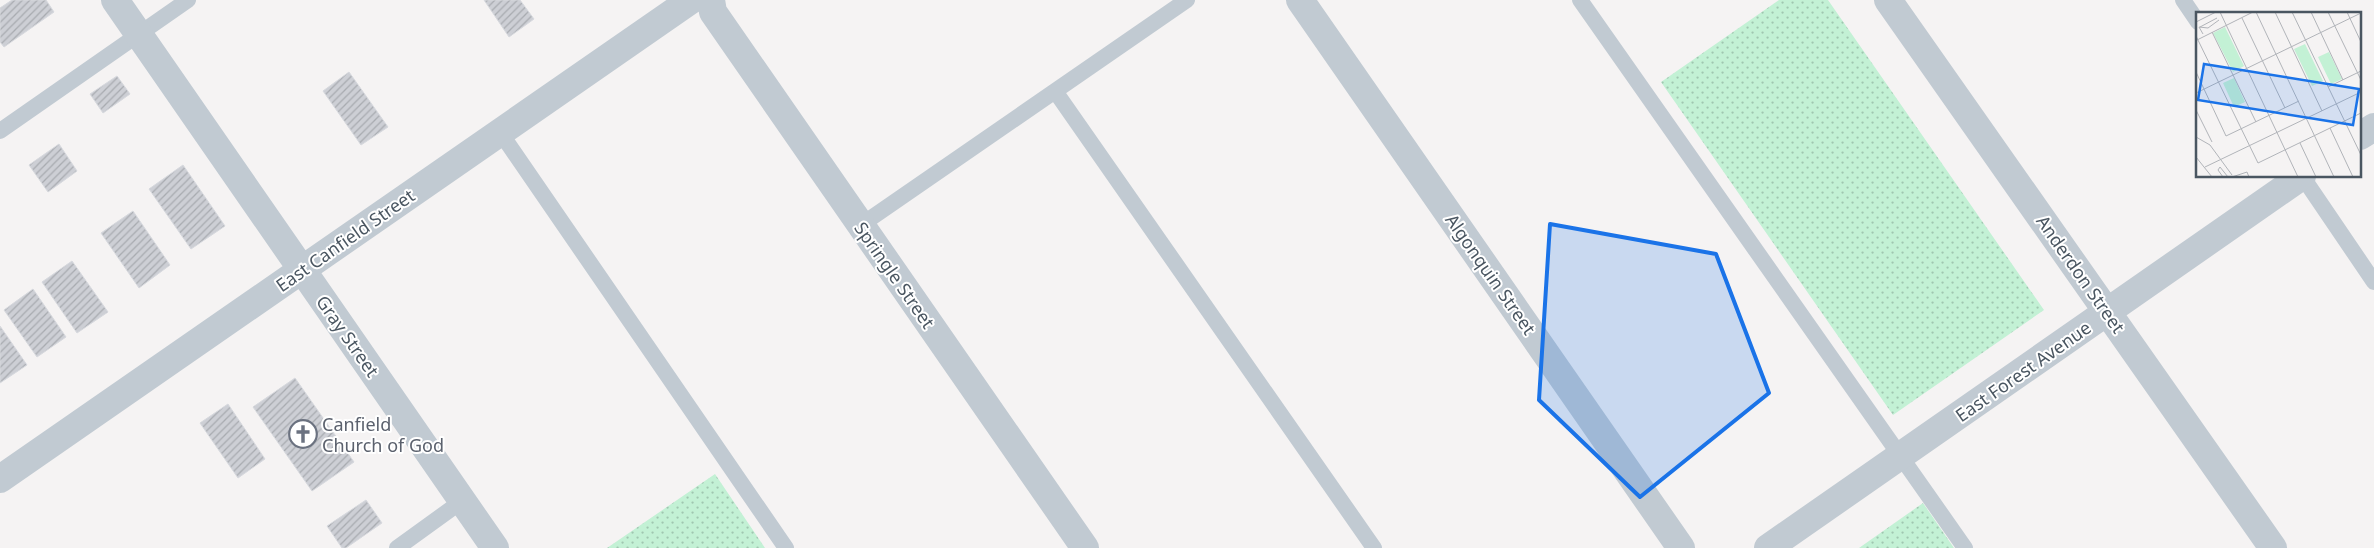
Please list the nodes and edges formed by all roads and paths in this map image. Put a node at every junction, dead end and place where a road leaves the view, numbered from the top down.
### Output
1 (115, 0) edge
2 (188, 0) edge
3 (691, 0) edge
4 (711, 0) edge
5 (1187, 0) edge
6 (1300, 0) edge
7 (1580, 0) edge
8 (1888, 0) edge
9 (2183, 0) edge
10 (2196, 19) edge
11 (139, 34) junction
12 (1055, 91) junction
13 (2374, 127) edge
14 (0, 131) edge
15 (500, 132) junction
16 (2362, 135) edge
17 (2299, 178) edge
18 (2303, 178) edge
19 (861, 225) junction
20 (302, 270) junction
21 (2374, 282) edge
22 (2108, 312) junction
23 (1900, 456) junction
24 (0, 479) edge
25 (462, 501) junction
26 (398, 548) edge
27 (495, 548) edge
28 (786, 548) edge
29 (1085, 548) edge
30 (1374, 548) edge
31 (1681, 548) edge
32 (1768, 548) edge
33 (1965, 548) edge
34 (2273, 548) edge

1 - 11 street, Gray Street
2 - 11 lane
3 - 15 street, East Canfield Street
4 - 19 street, Springle Street
5 - 12 lane
6 - 31 street, Algonquin Street
7 - 23 lane
8 - 22 street, Anderdon Street
9 - 10 lane
11 - 14 lane
11 - 20 street, Gray Street
12 - 19 lane
12 - 30 lane
13 - 16 street
15 - 20 street, East Canfield Street
15 - 28 lane
17 - 22 street, East Forest Avenue
18 - 21 lane
19 - 29 street, Springle Street
20 - 24 street, East Canfield Street
20 - 25 street, Gray Street
22 - 23 street, East Forest Avenue
22 - 34 street, Anderdon Street
23 - 32 street, East Forest Avenue
23 - 33 lane
25 - 26 lane
25 - 27 street, Gray Street

